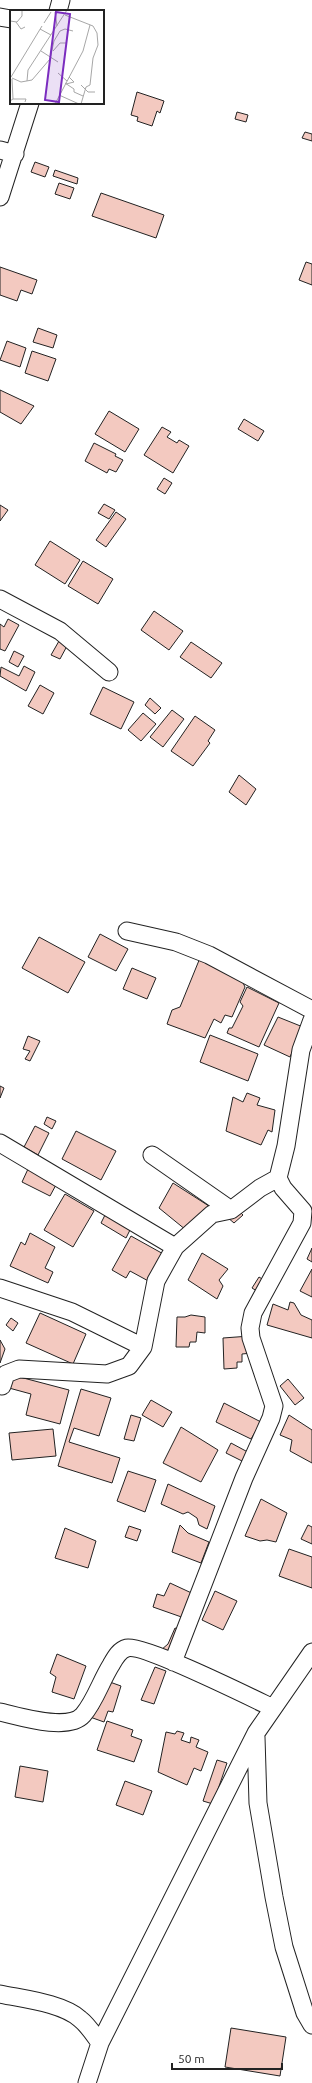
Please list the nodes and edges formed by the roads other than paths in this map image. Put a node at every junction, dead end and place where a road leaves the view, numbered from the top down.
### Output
1 (62, 0) edge
2 (58, 10) edge
3 (0, 17) edge
4 (10, 19) edge
5 (30, 104) edge
6 (7, 152) edge
7 (0, 196) edge
8 (0, 599) edge
9 (109, 672) dead end
10 (127, 930) dead end
11 (312, 1010) edge
12 (312, 1020) edge
13 (0, 1143) edge
14 (152, 1155) dead end
15 (278, 1178) junction
16 (230, 1210) junction
17 (175, 1247) junction
18 (0, 1288) edge
19 (143, 1348) junction
20 (2, 1386) dead end
21 (312, 1652) edge
22 (173, 1662) junction
23 (273, 1708) junction
24 (0, 1712) edge
25 (256, 1733) junction
26 (0, 1994) edge
27 (312, 2024) edge
28 (100, 2043) junction
29 (87, 2083) edge

1 - 2 street
3 - 4 street
5 - 6 street
6 - 7 street
8 - 9 street
10 - 11 street
12 - 15 street
13 - 17 street
14 - 16 street
15 - 16 street
15 - 22 street
16 - 17 street
17 - 19 street
18 - 19 street
19 - 20 street
21 - 23 street
22 - 23 street
22 - 24 street
23 - 25 street
25 - 27 street
25 - 28 street
26 - 28 street
28 - 29 street

